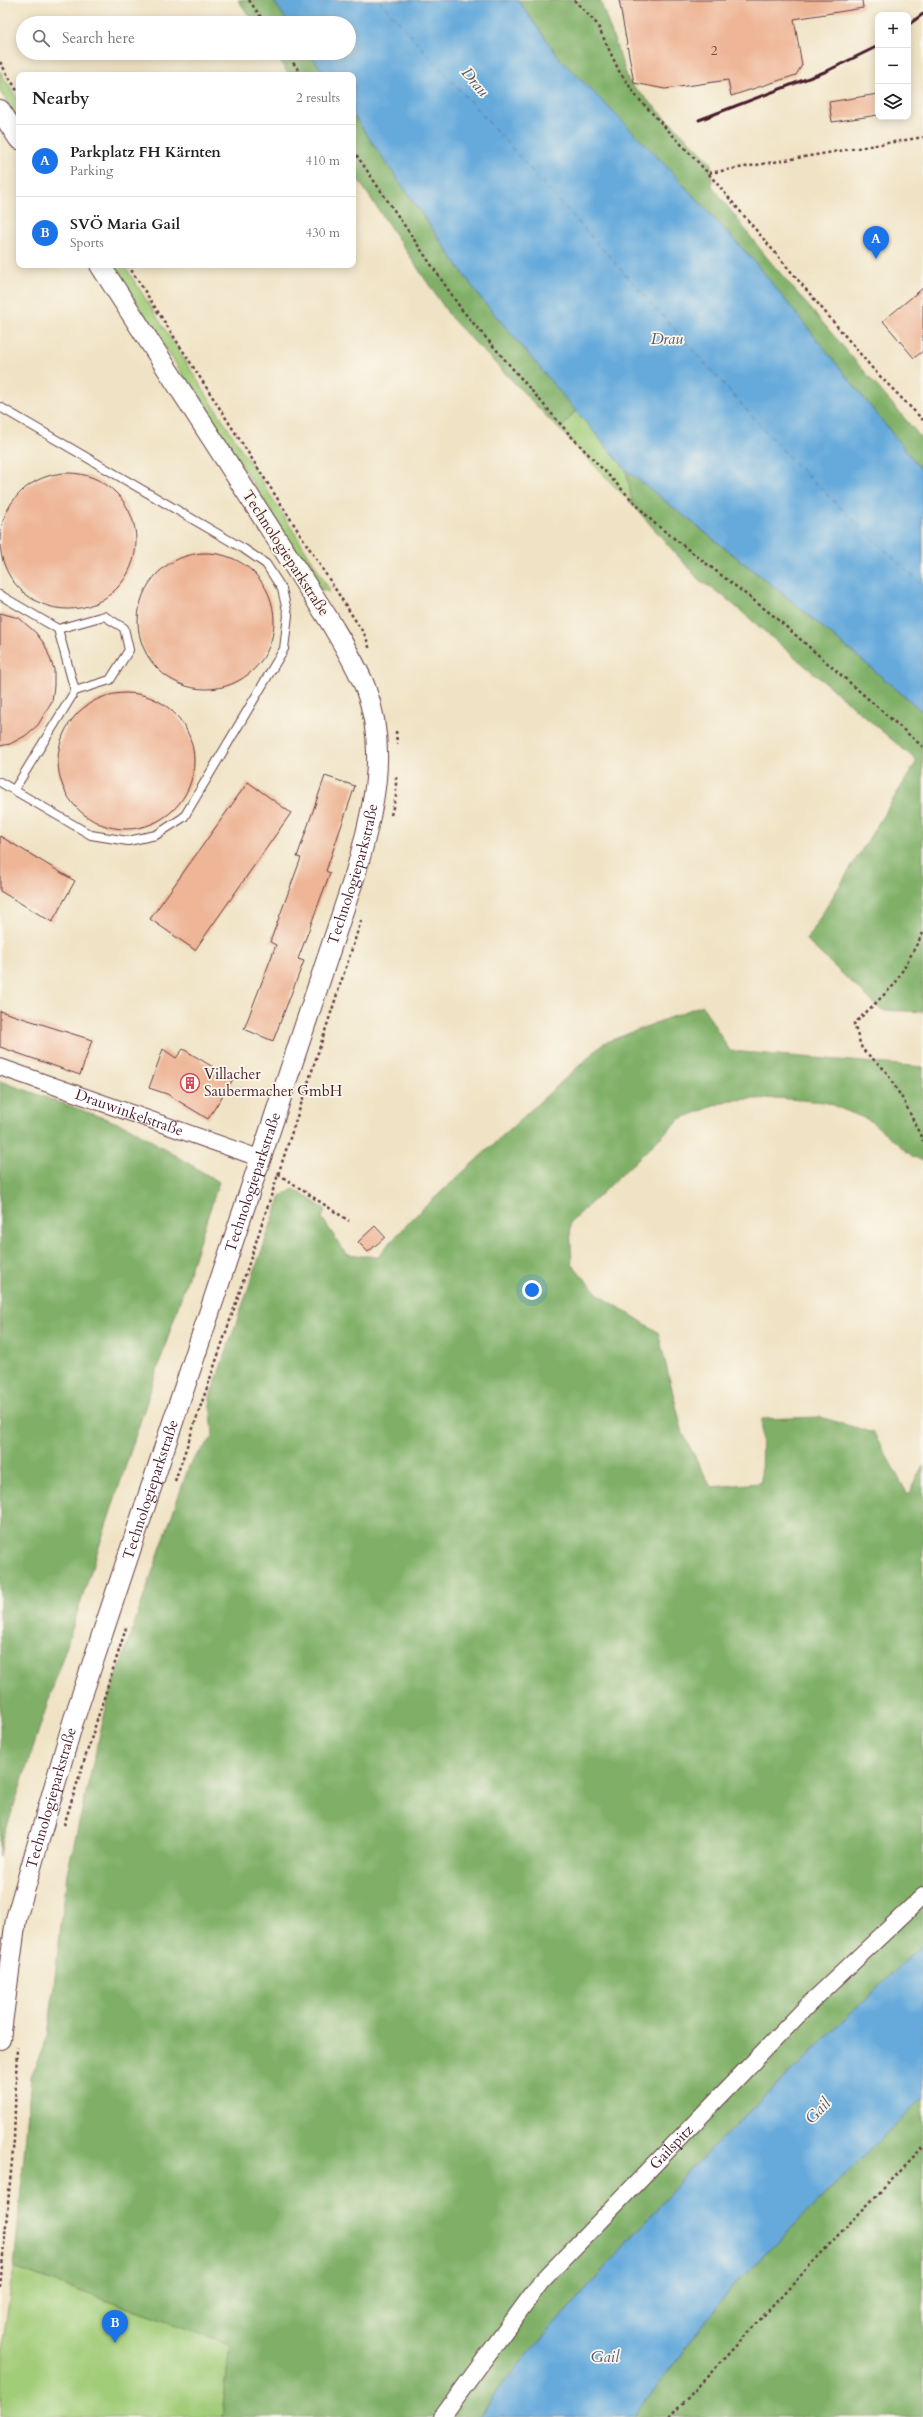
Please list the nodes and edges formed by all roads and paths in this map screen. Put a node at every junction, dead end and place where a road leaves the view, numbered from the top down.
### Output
1 (249, 0) edge
2 (574, 0) edge
3 (260, 16) edge
4 (291, 60) edge
5 (0, 62) edge
6 (300, 72) edge
7 (16, 89) edge
8 (0, 110) edge
9 (16, 134) edge
10 (923, 137) edge
11 (356, 154) edge
12 (708, 174) junction
13 (102, 268) edge
14 (130, 268) edge
15 (0, 407) edge
16 (923, 420) edge
17 (0, 596) edge
18 (58, 629) junction
19 (370, 652) dead end
20 (74, 691) junction
21 (395, 727) dead end
22 (923, 747) edge
23 (397, 750) dead end
24 (396, 773) dead end
25 (0, 782) edge
26 (14, 790) junction
27 (390, 818) dead end
28 (364, 913) dead end
29 (923, 933) edge
30 (0, 1068) edge
31 (923, 1142) edge
32 (259, 1158) junction
33 (278, 1175) junction
34 (349, 1221) dead end
35 (174, 1485) dead end
36 (128, 1620) dead end
37 (63, 1829) dead end
38 (923, 1896) edge
39 (9, 2041) edge
40 (923, 2148) edge
41 (0, 2287) edge
42 (442, 2417) edge
43 (670, 2417) edge

1 - 3 path
2 - 12 path
4 - 6 path
5 - 7 path
8 - 9 street
10 - 12 path
11 - 22 path
12 - 16 path
13 - 32 street, Technologieparkstraße
14 - 19 path
15 - 26 lane
17 - 18 lane
18 - 20 lane
18 - 20 lane
20 - 26 lane
21 - 23 path
24 - 27 path
25 - 26 lane
28 - 33 path
29 - 31 path
30 - 32 street, Drauwinkelstraße
32 - 33 path
32 - 39 street, Technologieparkstraße
33 - 34 path
33 - 35 path
36 - 37 path
38 - 42 street, Gailspitz
39 - 41 path
40 - 43 path

